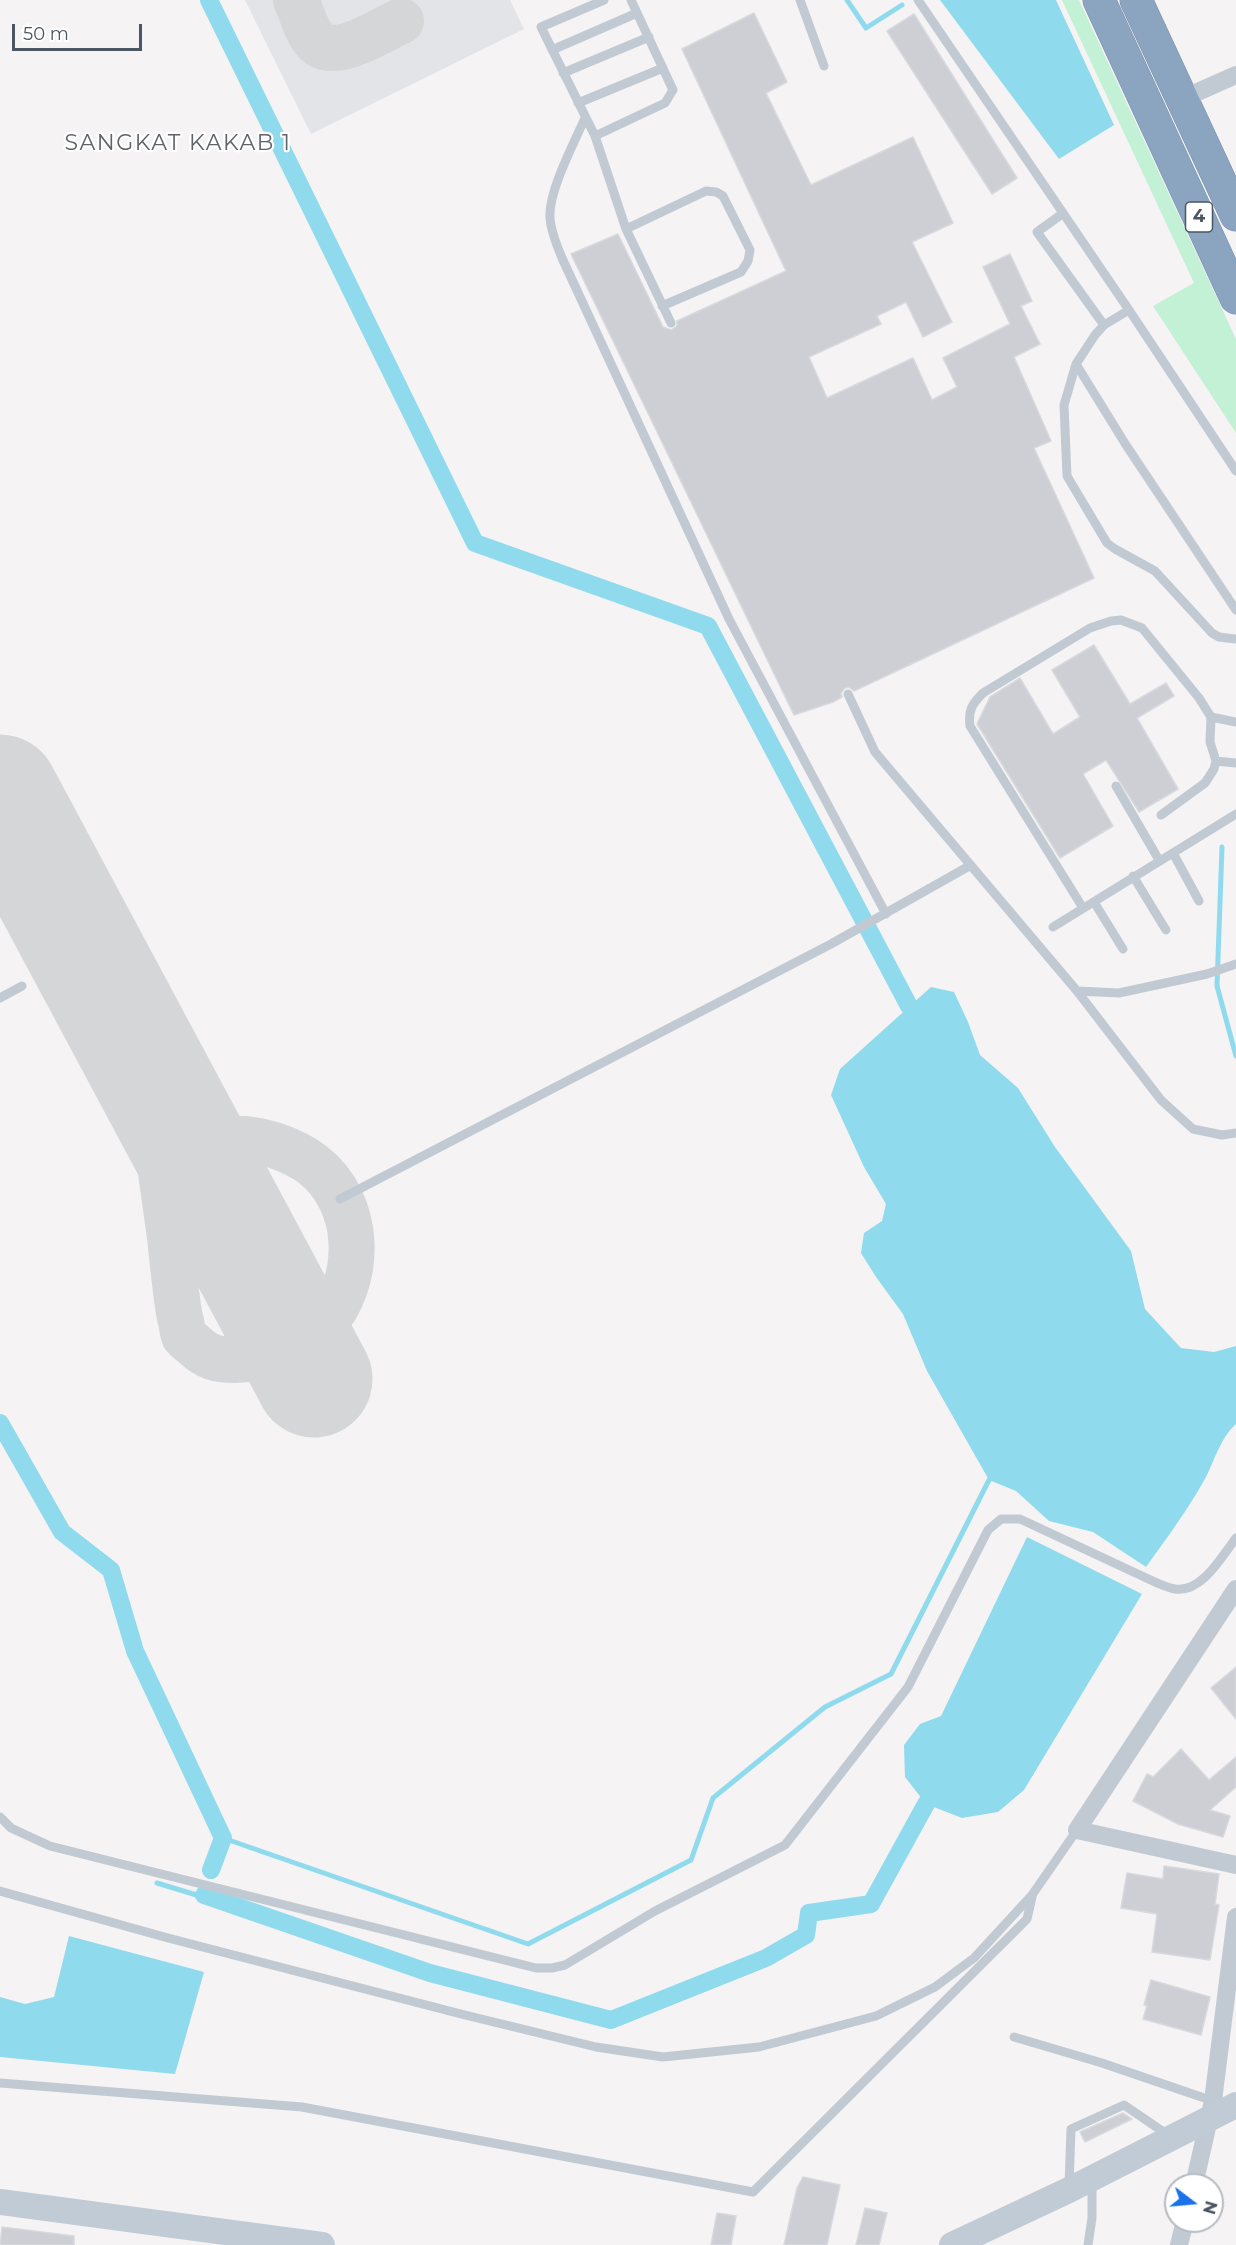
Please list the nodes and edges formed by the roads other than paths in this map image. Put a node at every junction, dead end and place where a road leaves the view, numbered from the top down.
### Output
1 (604, 0) edge
2 (631, 0) edge
3 (800, 0) edge
4 (918, 0) edge
5 (1099, 0) edge
6 (1136, 0) edge
7 (637, 13) junction
8 (649, 37) junction
9 (552, 50) junction
10 (824, 66) dead end
11 (663, 68) junction
12 (563, 73) junction
13 (1236, 75) edge
14 (1182, 99) junction
15 (578, 103) junction
16 (585, 118) junction
17 (595, 136) junction
18 (1062, 214) junction
19 (1236, 215) edge
20 (626, 229) junction
21 (1228, 270) edge
22 (662, 306) junction
23 (1129, 310) junction
24 (671, 324) dead end
25 (1104, 325) junction
26 (1076, 364) junction
27 (1236, 471) edge
28 (1236, 610) edge
29 (1236, 639) edge
30 (848, 694) dead end
31 (1211, 717) junction
32 (1236, 722) edge
33 (1216, 761) junction
34 (1236, 764) edge
35 (1116, 786) dead end
36 (1236, 814) edge
37 (1161, 815) dead end
38 (1173, 853) junction
39 (1159, 860) junction
40 (971, 865) junction
41 (1133, 876) junction
42 (1199, 901) dead end
43 (1094, 902) junction
44 (1083, 908) junction
45 (886, 914) junction
46 (1053, 927) dead end
47 (1166, 930) dead end
48 (1124, 949) dead end
49 (1234, 964) edge
50 (22, 986) dead end
51 (1077, 991) junction
52 (0, 998) edge
53 (1236, 1133) edge
54 (340, 1199) dead end
55 (1236, 1538) edge
56 (1236, 1589) edge
57 (0, 1817) edge
58 (1077, 1830) junction
59 (1235, 1863) edge
60 (0, 1891) edge
61 (1032, 1895) junction
62 (1236, 1917) edge
63 (948, 1978) junction
64 (953, 1991) junction
65 (1014, 2037) dead end
66 (0, 2083) edge
67 (1226, 2108) edge
68 (1173, 2139) junction
69 (1199, 2173) edge
70 (1092, 2178) junction
71 (1069, 2190) junction
72 (0, 2202) edge
73 (227, 2240) edge
74 (322, 2245) edge
75 (952, 2245) edge
76 (1088, 2245) edge

1 - 9 lane
2 - 7 lane
3 - 10 lane
4 - 18 lane
5 - 21 highway, 4
6 - 14 highway, 4
7 - 8 lane
7 - 9 lane
8 - 11 lane
8 - 12 lane
9 - 12 lane
11 - 15 lane
11 - 17 lane
12 - 15 lane
13 - 14 street
14 - 19 highway, 4
15 - 16 lane
16 - 17 lane
16 - 45 lane
17 - 20 lane
18 - 23 lane
18 - 25 lane
20 - 22 lane
20 - 22 lane
22 - 24 lane
23 - 25 lane
23 - 27 lane
25 - 26 lane
26 - 28 lane
26 - 29 lane
30 - 40 lane
31 - 32 lane
31 - 33 lane
31 - 44 lane
33 - 34 lane
33 - 37 lane
35 - 39 lane
36 - 38 lane
38 - 39 lane
38 - 42 lane
39 - 41 lane
40 - 45 lane
40 - 51 lane
41 - 43 lane
41 - 47 lane
43 - 44 lane
43 - 48 lane
44 - 46 lane
45 - 54 lane
49 - 51 lane
50 - 52 lane
51 - 53 lane
55 - 57 lane
56 - 58 street
58 - 59 street
58 - 61 lane
60 - 63 lane
61 - 63 lane
61 - 64 lane
62 - 67 street
63 - 64 lane
64 - 66 lane
65 - 67 lane
67 - 68 main road
67 - 69 street
68 - 70 main road
68 - 71 lane
70 - 71 main road
70 - 76 lane
71 - 75 main road
72 - 73 main road
73 - 74 main road

